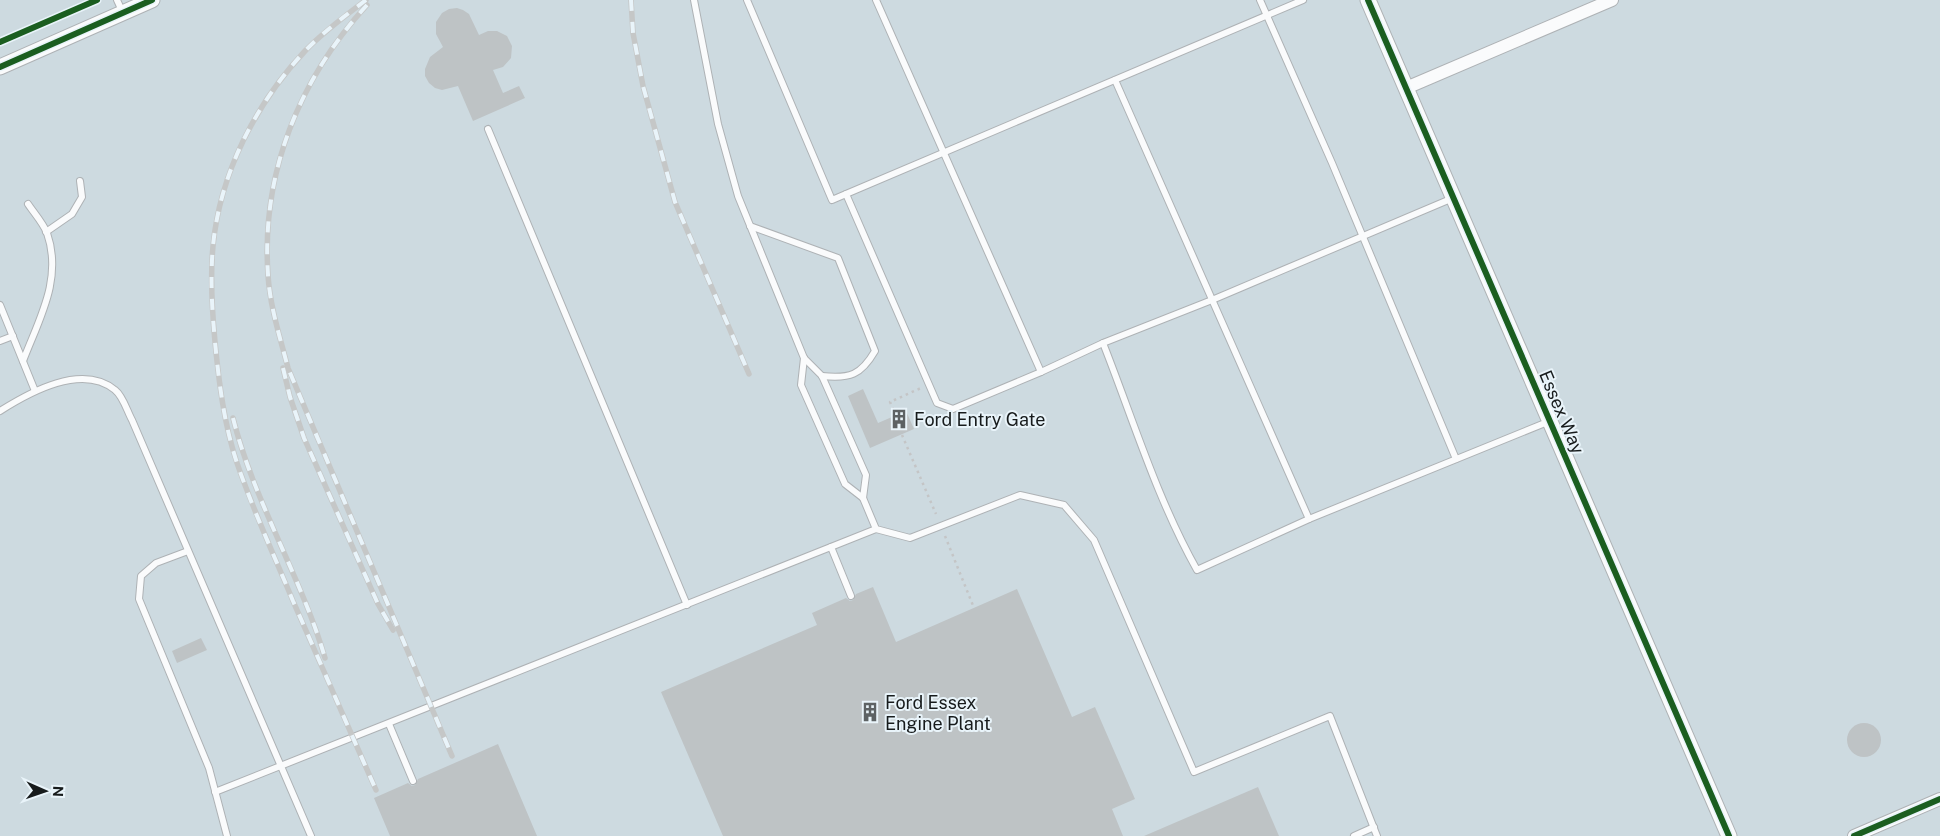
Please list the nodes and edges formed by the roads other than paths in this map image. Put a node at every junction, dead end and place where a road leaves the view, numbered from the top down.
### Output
1 (152, 0) edge
2 (694, 0) edge
3 (747, 0) edge
4 (876, 0) edge
5 (1260, 0) edge
6 (1303, 0) edge
7 (1368, 0) edge
8 (1612, 0) edge
9 (120, 6) edge
10 (1267, 14) junction
11 (0, 67) edge
12 (1115, 80) junction
13 (1406, 88) junction
14 (488, 129) dead end
15 (944, 153) junction
16 (80, 181) dead end
17 (846, 194) junction
18 (1453, 198) junction
19 (28, 204) dead end
20 (750, 226) junction
21 (46, 232) junction
22 (1363, 236) junction
23 (1212, 300) junction
24 (0, 305) edge
25 (12, 336) junction
26 (0, 341) edge
27 (1103, 343) junction
28 (804, 358) junction
29 (23, 362) junction
30 (1042, 372) junction
31 (822, 376) junction
32 (34, 391) junction
33 (0, 411) edge
34 (1550, 421) junction
35 (1456, 459) junction
36 (863, 498) junction
37 (1309, 519) junction
38 (876, 529) junction
39 (831, 547) junction
40 (188, 551) junction
41 (851, 596) dead end
42 (687, 605) junction
43 (389, 724) junction
44 (281, 766) junction
45 (412, 781) dead end
46 (215, 792) junction
47 (1940, 799) edge
48 (1374, 827) junction
49 (227, 836) edge
50 (311, 836) edge
51 (1354, 836) edge
52 (1377, 836) edge
53 (1729, 836) edge
54 (1854, 836) edge

1 - 9 street
2 - 20 lane
3 - 17 lane
4 - 15 lane
5 - 10 lane
6 - 10 lane
7 - 13 street, Essex Way
8 - 13 street
9 - 11 street
10 - 12 lane
10 - 22 lane
12 - 15 lane
12 - 23 lane
13 - 18 street, Essex Way
14 - 42 lane
15 - 17 lane
15 - 30 lane
16 - 21 lane
17 - 30 lane
18 - 22 lane
18 - 34 street, Essex Way
19 - 21 lane
20 - 28 lane
20 - 31 lane
21 - 29 lane
22 - 23 lane
22 - 35 lane
23 - 27 lane
23 - 37 lane
24 - 25 lane
25 - 26 lane
25 - 29 lane
27 - 30 lane
27 - 37 lane
28 - 31 lane
28 - 36 lane
29 - 32 lane
31 - 36 lane
32 - 33 lane
32 - 40 lane
34 - 35 lane
34 - 53 street, Essex Way
35 - 37 lane
36 - 38 lane
38 - 39 lane
38 - 48 lane
39 - 41 lane
39 - 42 lane
40 - 44 lane
40 - 46 lane
42 - 43 lane
43 - 44 lane
43 - 45 lane
44 - 46 lane
44 - 50 lane
46 - 49 lane
47 - 54 street
48 - 51 lane
48 - 52 lane

